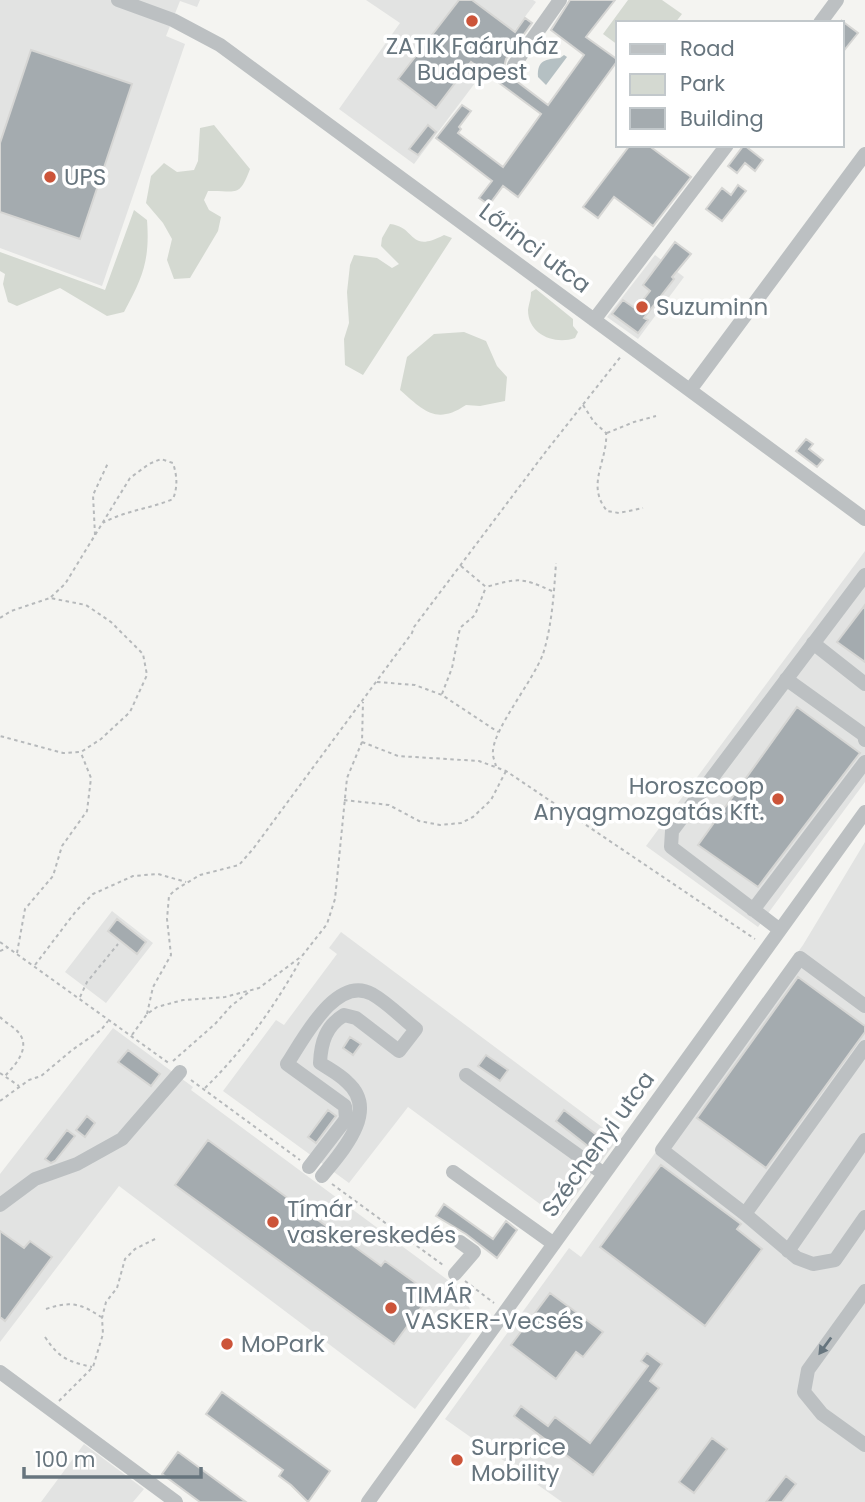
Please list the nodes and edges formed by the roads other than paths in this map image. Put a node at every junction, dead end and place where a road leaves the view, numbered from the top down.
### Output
1 (118, 0) edge
2 (560, 0) edge
3 (837, 0) edge
4 (821, 21) edge
5 (514, 65) dead end
6 (725, 147) edge
7 (865, 154) edge
8 (594, 320) junction
9 (690, 390) junction
10 (865, 519) edge
11 (865, 575) edge
12 (813, 643) junction
13 (786, 679) junction
14 (865, 684) edge
15 (865, 740) edge
16 (865, 762) edge
17 (865, 812) edge
18 (753, 909) junction
19 (780, 930) junction
20 (865, 1006) edge
21 (865, 1047) edge
22 (180, 1072) road end
23 (466, 1075) dead end
24 (865, 1140) edge
25 (309, 1167) road end
26 (453, 1172) dead end
27 (604, 1174) junction
28 (322, 1176) road end
29 (0, 1205) edge
30 (745, 1214) junction
31 (865, 1217) edge
32 (460, 1242) dead end
33 (554, 1244) junction
34 (788, 1251) junction
35 (455, 1274) road end
36 (865, 1291) edge
37 (0, 1372) edge
38 (865, 1445) edge
39 (176, 1502) edge
40 (368, 1502) edge

1 - 8 street, Lőrinci utca
2 - 5 street
3 - 4 street
6 - 8 street
7 - 9 street
8 - 9 street, Lőrinci utca
9 - 10 street, Lőrinci utca
11 - 12 street
12 - 13 street
12 - 14 street
13 - 15 street
13 - 18 street
16 - 18 street
17 - 19 street, Széchenyi utca
18 - 19 street
19 - 27 street, Széchenyi utca
20 - 30 street
21 - 30 street
22 - 29 street
23 - 27 street
24 - 34 street
25 - 28 street
26 - 33 street
27 - 33 street, Széchenyi utca
30 - 34 street
31 - 34 street
32 - 35 street
33 - 40 street, Széchenyi utca
36 -> 38 street
37 - 39 street

